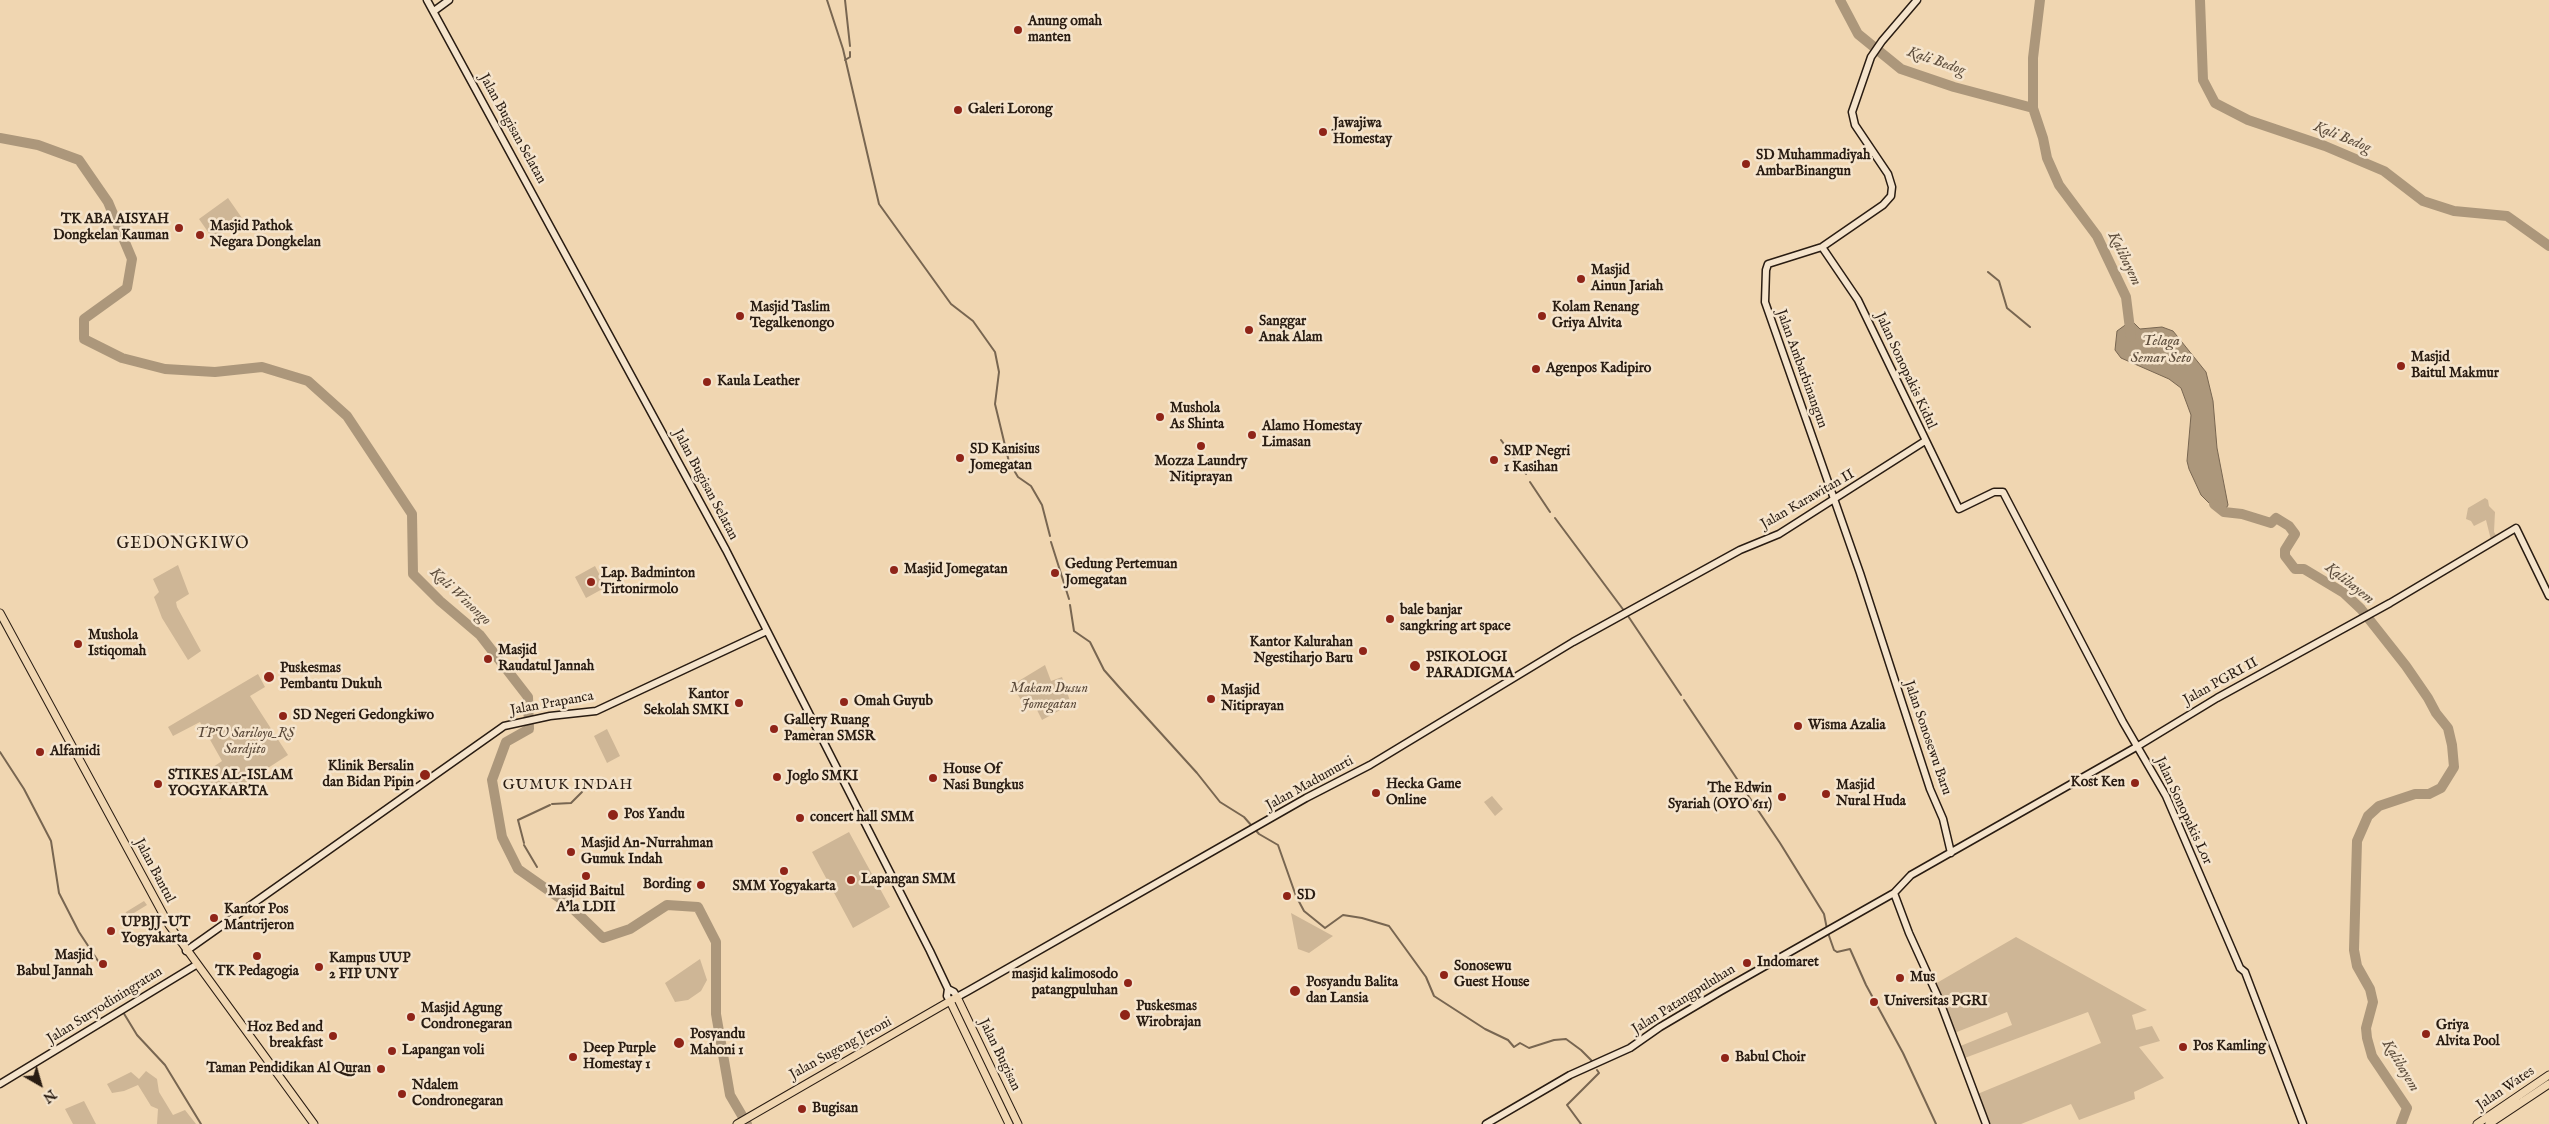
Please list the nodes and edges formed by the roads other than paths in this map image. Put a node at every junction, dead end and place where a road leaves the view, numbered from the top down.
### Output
1 (428, 0) edge
2 (449, 0) edge
3 (1917, 0) edge
4 (434, 12) junction
5 (1822, 247) junction
6 (1925, 441) junction
7 (2003, 492) joint
8 (1833, 500) junction
9 (2506, 536) junction
10 (2520, 536) junction
11 (1672, 587) joint
12 (2549, 596) edge
13 (0, 613) edge
14 (767, 631) junction
15 (1878, 632) joint
16 (2138, 746) junction
17 (1950, 853) junction
18 (1894, 893) junction
19 (186, 951) junction
20 (196, 964) junction
21 (954, 999) junction
22 (2549, 1075) edge
23 (0, 1084) edge
24 (2549, 1084) edge
25 (314, 1124) edge
26 (738, 1124) edge
27 (1009, 1124) edge
28 (1018, 1124) edge
29 (1486, 1124) edge
30 (1986, 1124) edge
31 (2303, 1124) edge
32 (2477, 1124) edge
33 (2489, 1124) edge

1 - 4 street, Jalan Bugisan Selatan
2 - 4 street
3 - 5 street, Jalan Ambarbinangun
4 - 14 street, Jalan Bugisan Selatan
5 - 6 street, Jalan Sonopakis Kidul
5 - 8 street, Jalan Ambarbinangun
6 - 7 street, Jalan Sonopakis Kidul
6 - 8 street, Jalan Karawitan II
7 - 16 street, Jalan Sonopakis Lor
8 - 11 street, Jalan Karawitan II
8 - 15 street, Jalan Ambarbinangun
9 - 10 street, Jalan PGRI II
9 - 10 street, Jalan PGRI II
9 - 16 street, Jalan PGRI II
10 - 12 street
11 - 21 street, Jalan Madumurti
13 - 19 main road, Jalan Bantul
14 - 19 street, Jalan Prapanca
14 - 21 street, Jalan Bugisan Selatan
15 - 17 street, Jalan Sonosewu Baru
16 - 17 street, Jalan PGRI II
16 - 31 street, Jalan Sonopakis Lor
17 - 18 street, Jalan PGRI II
18 - 29 street, Jalan Patangpuluhan
18 - 30 street
19 - 20 main road, Jalan Bantul
20 - 23 street, Jalan Suryodiningratan
20 - 25 main road, Jalan Bantul
21 - 26 main road, Jalan Sugeng Jeroni
21 - 27 main road, Jalan Bugisan
21 - 28 main road, Jalan Bugisan
22 - 32 main road, Jalan Wates
24 - 33 main road, Jalan Wates

